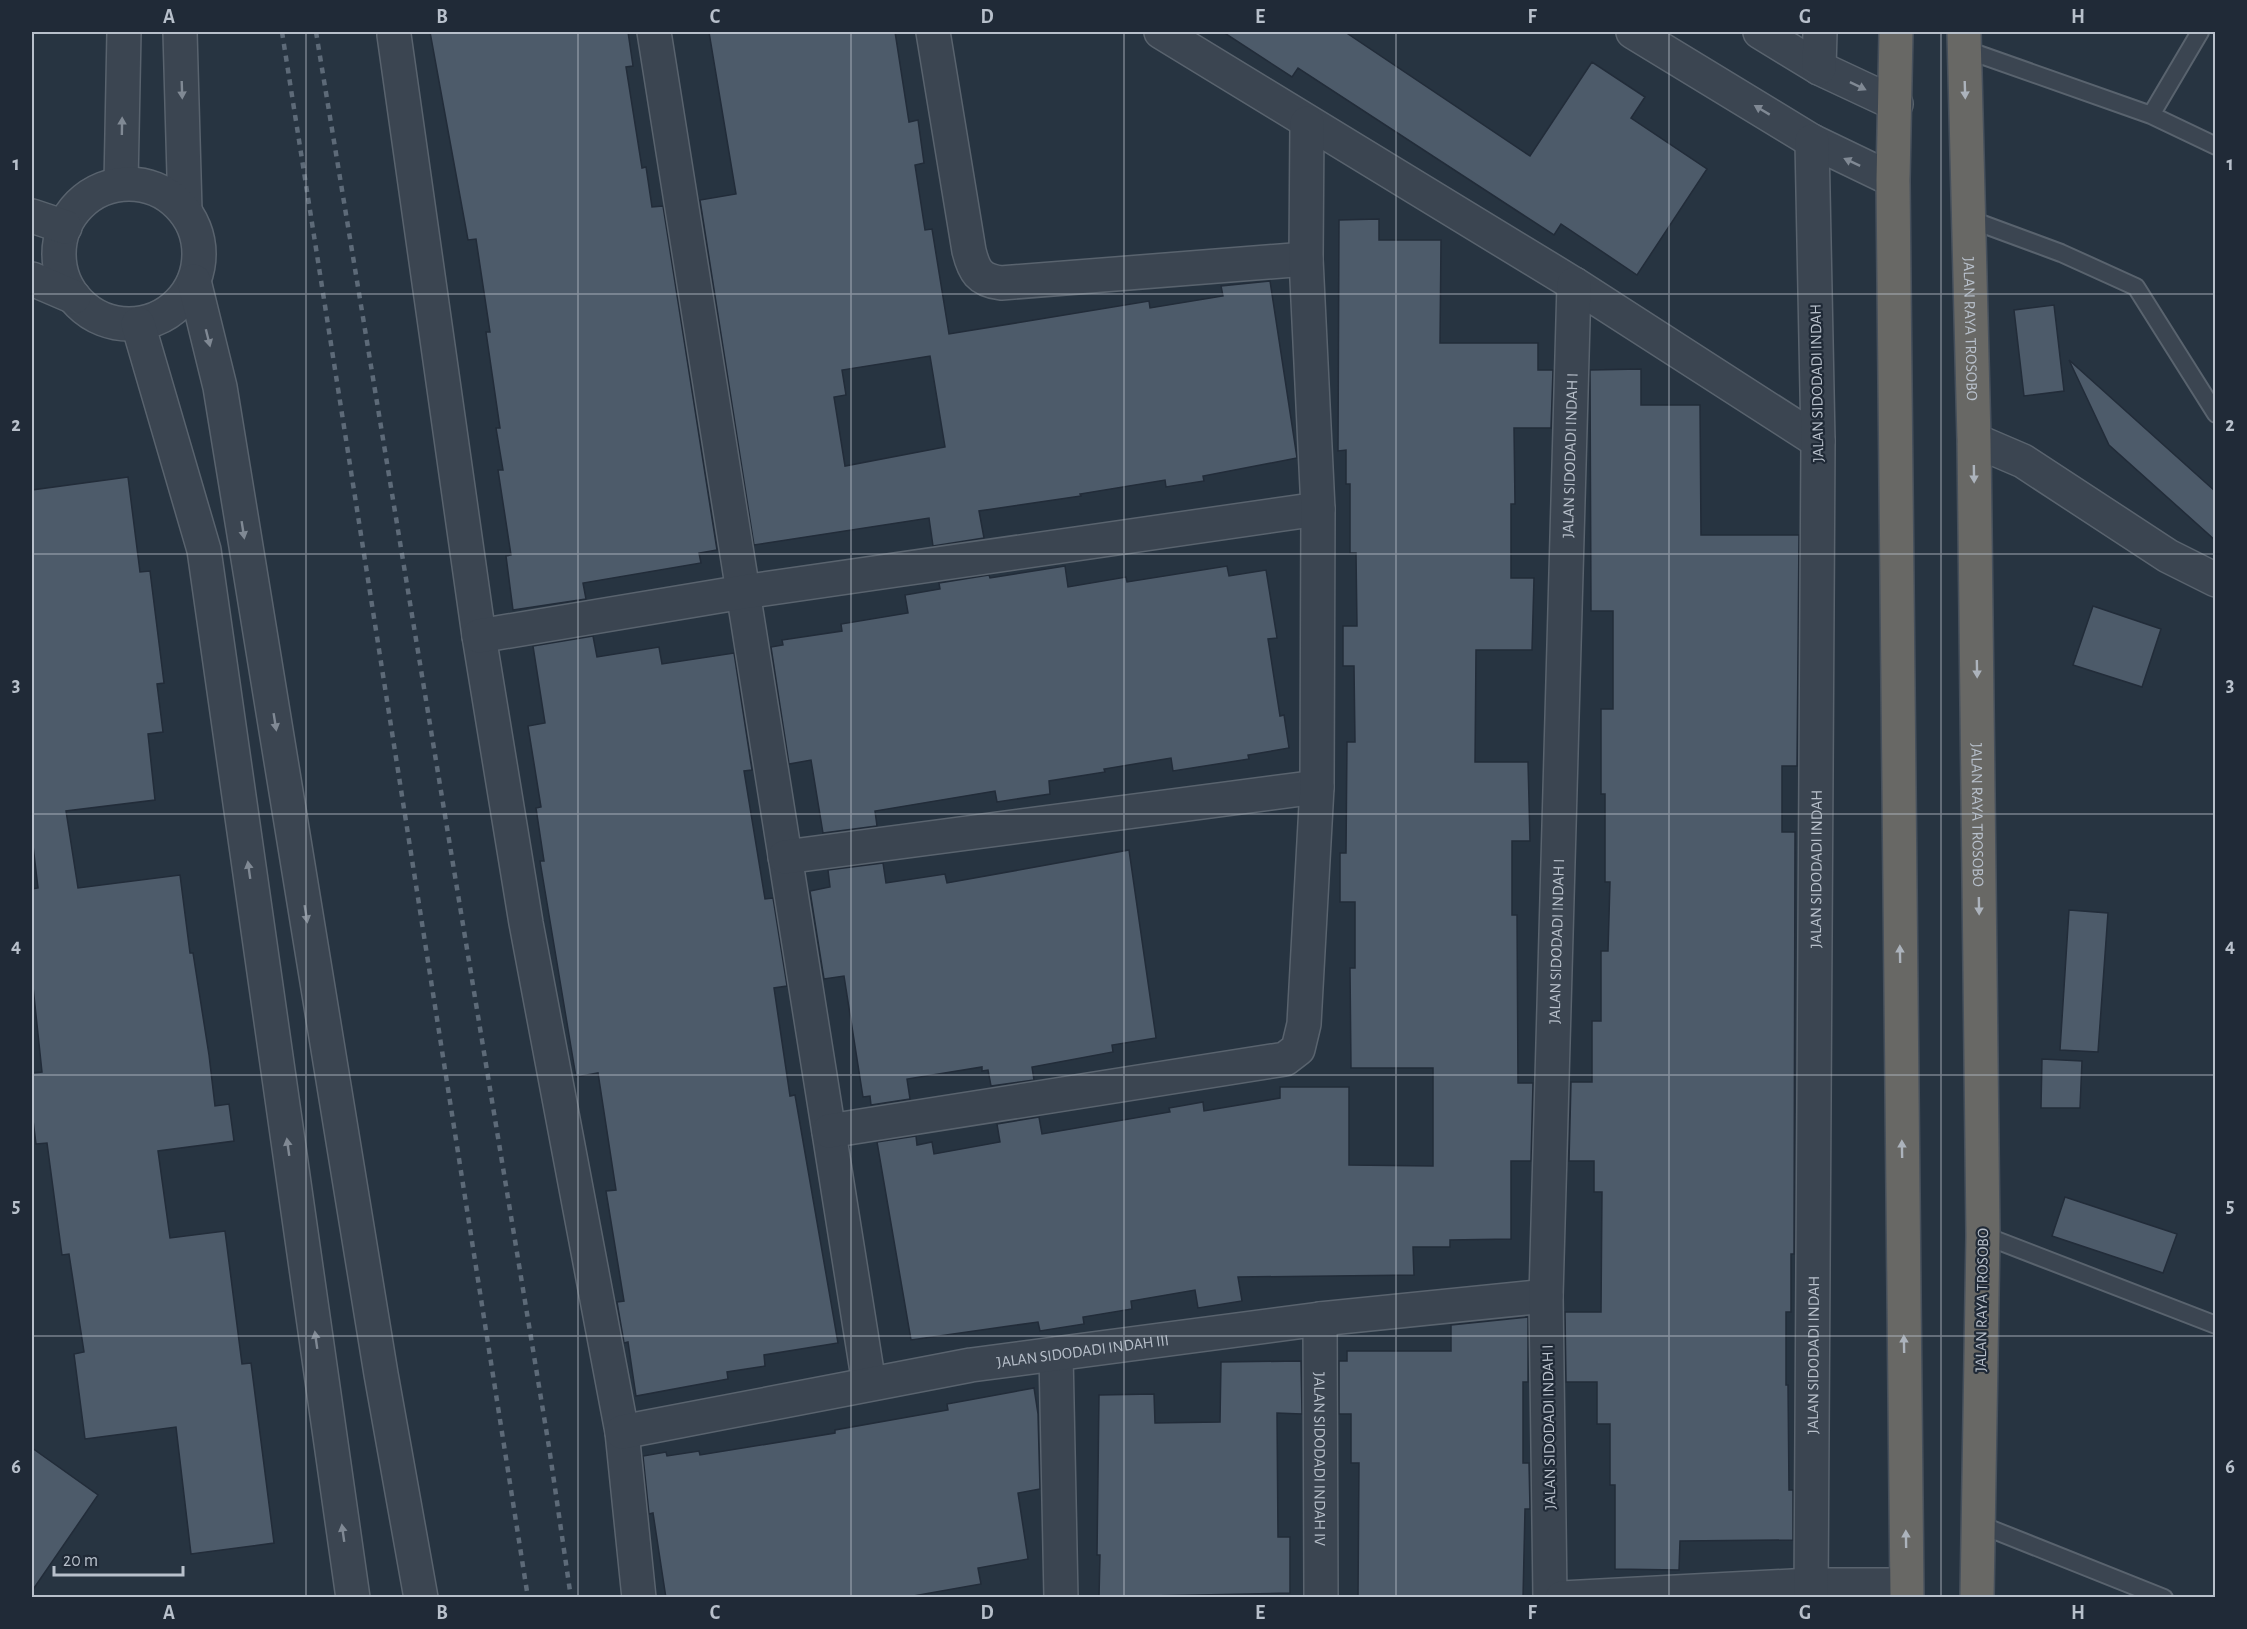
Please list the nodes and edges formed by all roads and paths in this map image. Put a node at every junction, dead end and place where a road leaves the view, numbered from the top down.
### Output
1 (124, 32) edge
2 (180, 32) edge
3 (654, 32) edge
4 (933, 32) edge
5 (1161, 32) edge
6 (1633, 32) edge
7 (1760, 32) edge
8 (1820, 32) edge
9 (1896, 32) edge
10 (2200, 32) edge
11 (394, 35) dead end
12 (1964, 40) edge
13 (1202, 42) edge
14 (1819, 68) junction
15 (1896, 105) junction
16 (2151, 116) junction
17 (1307, 123) junction
18 (1812, 141) junction
19 (2216, 146) edge
20 (1893, 180) junction
21 (121, 184) junction
22 (185, 211) junction
23 (32, 216) edge
24 (1969, 219) junction
25 (64, 227) junction
26 (1306, 259) junction
27 (32, 279) edge
28 (194, 281) junction
29 (1574, 284) junction
30 (74, 297) junction
31 (138, 324) junction
32 (2216, 414) edge
33 (1974, 440) junction
34 (1818, 441) junction
35 (1318, 509) junction
36 (2216, 580) edge
37 (743, 592) junction
38 (479, 636) junction
39 (1317, 787) junction
40 (785, 857) junction
41 (829, 1131) junction
42 (1983, 1235) junction
43 (1546, 1296) junction
44 (1320, 1319) junction
45 (2216, 1325) edge
46 (1056, 1354) junction
47 (869, 1384) junction
48 (622, 1432) junction
49 (1976, 1523) junction
50 (1811, 1591) edge
51 (1907, 1591) edge
52 (1054, 1597) edge
53 (353, 1598) edge
54 (421, 1598) edge
55 (639, 1598) edge
56 (1321, 1598) edge
57 (1550, 1598) edge
58 (1562, 1598) edge
59 (1977, 1598) edge
60 (2164, 1598) edge

21 -> 1 street
2 -> 22 street
3 - 37 street
4 - 26 street
5 - 13 street
18 -> 6 street
7 - 14 street
8 - 14 street
9 - 15 highway
10 - 16 lane
11 - 38 street
12 - 16 lane
12 -> 24 highway, JALAN RAYA TROSOBO
13 - 17 street
14 -> 15 street
15 - 20 highway
16 - 19 lane
17 - 26 street
17 - 29 street
20 -> 18 street
18 - 34 street, JALAN SIDODADI INDAH
51 -> 20 highway
21 - 22 street
21 - 25 street
22 - 28 street
23 - 25 street
24 - 32 lane
24 - 33 highway, JALAN RAYA TROSOBO
25 - 30 street
26 - 35 street
27 - 30 street
28 - 31 street
28 -> 54 street
29 - 34 street
29 - 43 street, JALAN SIDODADI INDAH I
30 - 31 street
53 -> 31 street
33 - 36 street
33 -> 42 highway, JALAN RAYA TROSOBO
34 - 50 street, JALAN SIDODADI INDAH
35 - 37 street
35 - 39 street
37 - 38 street
37 - 40 street
38 - 48 street
39 - 40 street
39 - 41 street
40 - 41 street
41 - 47 street
42 - 45 lane
42 - 49 highway, JALAN RAYA TROSOBO
43 - 44 street, JALAN SIDODADI INDAH III
43 - 57 street, JALAN SIDODADI INDAH I
44 - 46 street, JALAN SIDODADI INDAH III
44 - 56 street, JALAN SIDODADI INDAH IV
46 - 47 street, JALAN SIDODADI INDAH III
46 - 52 street
47 - 48 street, JALAN SIDODADI INDAH III
48 - 55 street
49 - 59 highway, JALAN RAYA TROSOBO
49 - 60 lane
50 - 51 street
50 - 58 street

